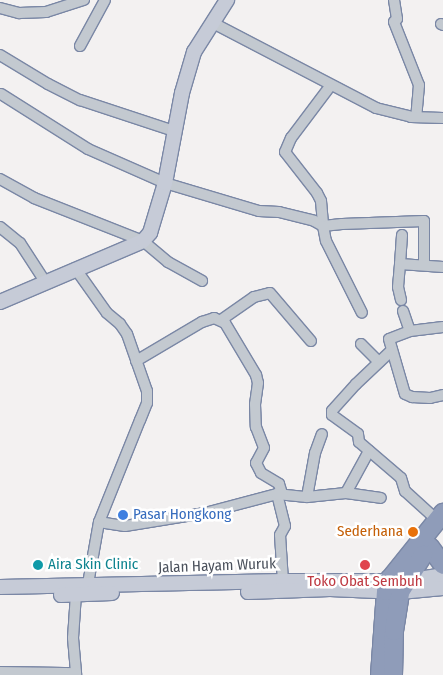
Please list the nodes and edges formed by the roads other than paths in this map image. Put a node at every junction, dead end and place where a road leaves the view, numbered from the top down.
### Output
1 (84, 0) edge
2 (105, 0) edge
3 (227, 0) edge
4 (394, 0) edge
5 (0, 8) edge
6 (212, 23) junction
7 (80, 46) dead end
8 (0, 55) edge
9 (331, 84) junction
10 (1, 94) edge
11 (416, 118) junction
12 (443, 118) edge
13 (174, 131) junction
14 (0, 179) edge
15 (165, 182) junction
16 (323, 226) junction
17 (0, 227) edge
18 (402, 235) dead end
19 (143, 240) junction
20 (400, 264) junction
21 (424, 265) junction
22 (443, 267) edge
23 (75, 268) junction
24 (202, 281) dead end
25 (46, 282) junction
26 (401, 300) dead end
27 (0, 302) edge
28 (404, 311) dead end
29 (362, 313) dead end
30 (221, 320) junction
31 (443, 328) edge
32 (410, 331) junction
33 (310, 341) dead end
34 (361, 344) dead end
35 (392, 350) junction
36 (136, 361) junction
37 (379, 362) junction
38 (443, 395) edge
39 (322, 434) dead end
40 (370, 451) junction
41 (346, 493) junction
42 (280, 494) junction
43 (307, 496) junction
44 (381, 498) dead end
45 (441, 521) edge
46 (99, 522) junction
47 (430, 547) junction
48 (443, 565) edge
49 (443, 575) edge
50 (283, 580) junction
51 (88, 584) junction
52 (396, 585) junction
53 (0, 587) edge
54 (443, 588) edge
55 (76, 594) junction
56 (0, 596) edge
57 (0, 672) edge
58 (76, 674) edge
59 (380, 675) edge
60 (393, 675) edge

1 - 5 street
2 - 7 street
3 - 6 main road
4 - 11 street
6 - 9 street
6 - 13 main road
8 - 13 street
9 - 11 street
9 - 16 street
10 - 15 street
11 - 12 street
13 - 15 main road
14 - 19 street
15 - 16 street
15 - 19 main road
16 - 21 street
16 - 29 street
17 - 25 street
18 - 20 street
19 - 23 main road
19 - 24 street
20 - 21 street
20 - 26 street
21 - 22 street
23 - 25 main road
23 - 36 street
25 - 27 main road
28 - 32 street
30 - 33 street
30 - 36 street
30 - 42 street
31 - 32 street
32 - 35 street
34 - 37 street
35 - 37 street
35 - 38 street
36 - 46 street
37 - 40 street
39 - 43 street
40 - 41 street
40 - 45 street
41 - 43 street
41 - 44 street
42 - 43 street
42 - 46 street
42 - 50 street
45 - 47 highway
45 - 52 highway
46 - 51 street
47 - 48 highway
47 - 52 highway
49 - 52 main road
50 - 51 main road, Jalan Hayam Wuruk
50 - 52 main road, Jalan Hayam Wuruk
51 - 53 main road, Jalan Hayam Wuruk
52 - 54 main road
52 - 55 main road, Jalan Hayam Wuruk
52 - 59 highway
52 - 60 highway
55 - 56 main road, Jalan Hayam Wuruk
55 - 58 street
57 - 58 street

